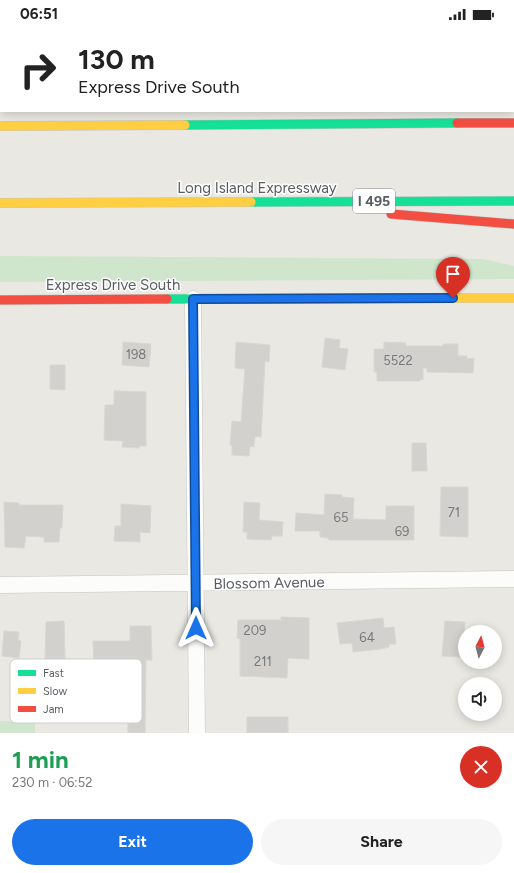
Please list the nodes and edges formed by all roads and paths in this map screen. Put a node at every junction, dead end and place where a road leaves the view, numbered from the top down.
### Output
1 (285, 115) dead end
2 (514, 123) edge
3 (166, 125) junction
4 (0, 126) edge
5 (514, 201) edge
6 (234, 202) junction
7 (0, 203) edge
8 (351, 211) dead end
9 (382, 214) dead end
10 (514, 224) edge
11 (514, 298) edge
12 (193, 299) junction
13 (0, 300) edge
14 (514, 579) edge
15 (196, 584) junction
16 (0, 585) edge
17 (197, 733) edge

1 - 3 main road
2 - 3 main road
3 - 4 main road
5 - 6 main road, Long Island Expressway / I 495
6 - 7 main road, Long Island Expressway / I 495
6 - 8 main road
9 - 10 main road
11 - 12 main road, Express Drive South
12 - 13 main road, Express Drive South
12 - 15 street
14 - 15 street, Blossom Avenue
15 - 16 street, Blossom Avenue
15 - 17 street

